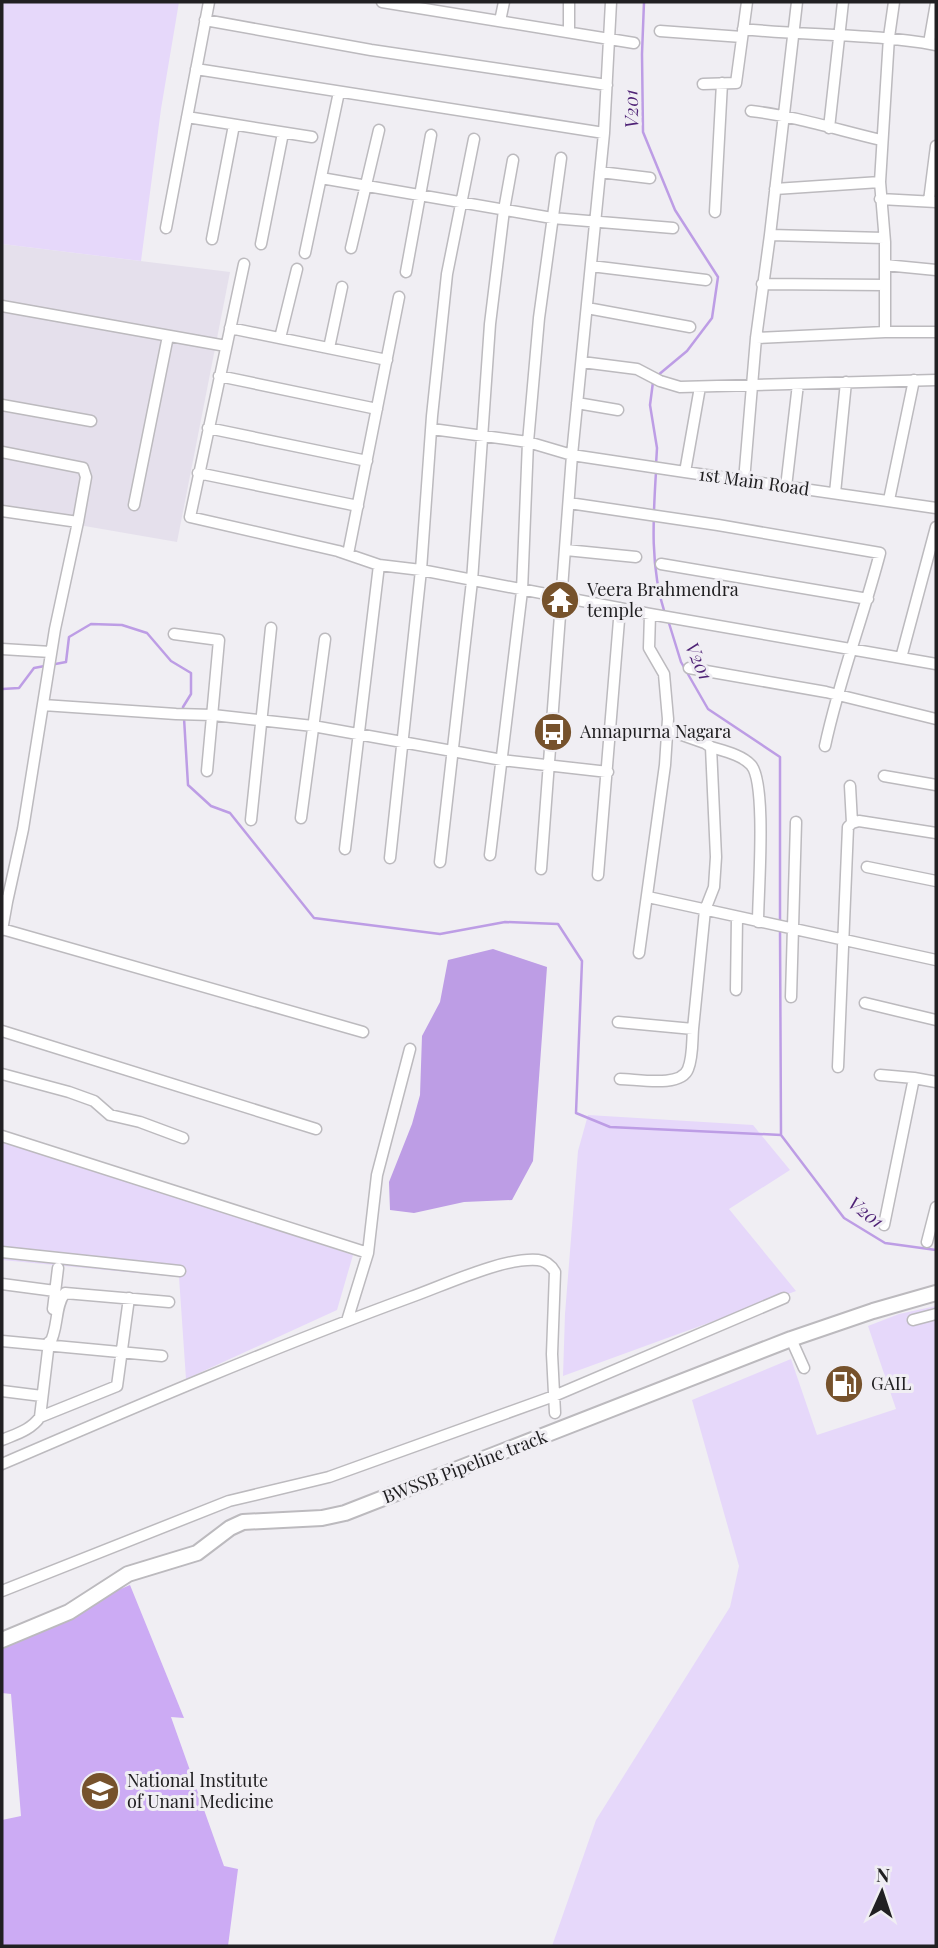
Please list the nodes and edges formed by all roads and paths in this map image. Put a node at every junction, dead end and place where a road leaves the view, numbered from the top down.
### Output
1 (209, 2) edge
2 (382, 2) edge
3 (455, 2) edge
4 (504, 2) edge
5 (569, 2) edge
6 (611, 2) edge
7 (747, 2) edge
8 (797, 2) edge
9 (843, 2) edge
10 (894, 2) edge
11 (936, 3) edge
12 (414, 4) edge
13 (453, 13) junction
14 (205, 20) junction
15 (500, 21) junction
16 (660, 31) dead end
17 (569, 32) junction
18 (743, 33) junction
19 (792, 35) junction
20 (839, 36) junction
21 (889, 37) junction
22 (610, 39) junction
23 (634, 43) dead end
24 (932, 44) edge
25 (196, 69) junction
26 (703, 83) dead end
27 (722, 83) junction
28 (607, 85) junction
29 (339, 92) junction
30 (751, 111) dead end
31 (783, 114) junction
32 (187, 117) junction
33 (234, 124) junction
34 (829, 128) junction
35 (379, 130) dead end
36 (282, 132) junction
37 (604, 133) junction
38 (431, 135) dead end
39 (312, 137) dead end
40 (474, 139) dead end
41 (881, 140) junction
42 (936, 146) edge
43 (561, 158) dead end
44 (513, 160) dead end
45 (600, 172) junction
46 (321, 178) junction
47 (650, 178) dead end
48 (880, 182) junction
49 (366, 186) junction
50 (775, 189) junction
51 (420, 195) junction
52 (880, 199) junction
53 (932, 201) edge
54 (460, 202) junction
55 (504, 210) junction
56 (716, 212) dead end
57 (552, 218) junction
58 (595, 221) junction
59 (166, 228) dead end
60 (673, 228) dead end
61 (770, 236) junction
62 (884, 238) junction
63 (212, 239) dead end
64 (261, 244) dead end
65 (351, 248) dead end
66 (305, 253) dead end
67 (244, 264) dead end
68 (885, 265) junction
69 (591, 266) junction
70 (297, 269) dead end
71 (936, 270) edge
72 (406, 272) dead end
73 (706, 280) dead end
74 (762, 284) junction
75 (885, 285) junction
76 (342, 287) dead end
77 (399, 297) dead end
78 (2, 306) edge
79 (587, 308) junction
80 (690, 327) dead end
81 (230, 328) junction
82 (885, 332) junction
83 (936, 332) edge
84 (168, 336) junction
85 (280, 338) junction
86 (755, 338) junction
87 (226, 346) junction
88 (329, 348) junction
89 (387, 360) junction
90 (582, 362) junction
91 (219, 376) junction
92 (914, 380) junction
93 (936, 380) edge
94 (846, 382) junction
95 (798, 384) junction
96 (751, 386) junction
97 (700, 387) junction
98 (577, 403) junction
99 (2, 405) edge
100 (377, 410) junction
101 (618, 410) dead end
102 (91, 421) dead end
103 (208, 428) junction
104 (432, 429) junction
105 (481, 435) junction
106 (528, 442) junction
107 (2, 452) edge
108 (572, 455) junction
109 (367, 461) junction
110 (685, 472) junction
111 (198, 473) junction
112 (744, 481) junction
113 (786, 487) junction
114 (835, 493) junction
115 (889, 500) junction
116 (569, 503) junction
117 (134, 505) dead end
118 (358, 506) junction
119 (936, 508) edge
120 (2, 511) edge
121 (78, 522) junction
122 (936, 527) edge
123 (566, 550) junction
124 (348, 554) junction
125 (636, 556) dead end
126 (662, 564) dead end
127 (379, 565) junction
128 (421, 570) junction
129 (472, 581) junction
130 (522, 591) junction
131 (563, 598) junction
132 (867, 599) junction
133 (620, 608) junction
134 (650, 614) junction
135 (271, 628) dead end
136 (174, 634) dead end
137 (325, 639) dead end
138 (853, 648) junction
139 (2, 649) edge
140 (51, 655) junction
141 (901, 658) junction
142 (936, 664) edge
143 (689, 668) dead end
144 (836, 694) junction
145 (43, 705) junction
146 (213, 715) junction
147 (936, 719) edge
148 (262, 721) junction
149 (313, 726) junction
150 (668, 730) junction
151 (359, 733) junction
152 (403, 741) junction
153 (825, 746) dead end
154 (711, 747) junction
155 (453, 751) junction
156 (502, 760) junction
157 (550, 765) junction
158 (207, 771) dead end
159 (608, 772) junction
160 (884, 776) dead end
161 (936, 785) edge
162 (850, 786) dead end
163 (301, 818) dead end
164 (251, 820) dead end
165 (796, 822) dead end
166 (852, 823) junction
167 (936, 833) edge
168 (345, 849) dead end
169 (491, 856) dead end
170 (390, 858) dead end
171 (440, 862) dead end
172 (867, 867) dead end
173 (541, 869) dead end
174 (598, 875) dead end
175 (936, 881) edge
176 (648, 897) junction
177 (5, 901) edge
178 (705, 910) junction
179 (737, 917) junction
180 (758, 922) junction
181 (2, 930) edge
182 (793, 930) junction
183 (842, 940) junction
184 (639, 953) dead end
185 (936, 960) edge
186 (736, 990) dead end
187 (792, 997) dead end
188 (865, 1003) dead end
189 (936, 1020) edge
190 (618, 1022) dead end
191 (693, 1029) junction
192 (2, 1031) edge
193 (363, 1032) dead end
194 (410, 1049) dead end
195 (838, 1067) dead end
196 (2, 1074) edge
197 (880, 1075) dead end
198 (914, 1078) junction
199 (620, 1079) dead end
200 (936, 1082) edge
201 (316, 1129) dead end
202 (2, 1136) edge
203 (183, 1138) dead end
204 (936, 1207) edge
205 (884, 1225) dead end
206 (927, 1242) dead end
207 (2, 1252) edge
208 (368, 1253) junction
209 (58, 1268) dead end
210 (180, 1271) dead end
211 (2, 1284) edge
212 (55, 1291) junction
213 (936, 1293) edge
214 (129, 1298) junction
215 (784, 1298) dead end
216 (169, 1302) dead end
217 (936, 1314) edge
218 (913, 1320) dead end
219 (347, 1321) junction
220 (790, 1339) junction
221 (2, 1341) edge
222 (49, 1345) junction
223 (122, 1352) junction
224 (162, 1356) dead end
225 (804, 1368) dead end
226 (2, 1391) edge
227 (42, 1396) junction
228 (554, 1396) junction
229 (555, 1413) dead end
230 (40, 1417) junction
231 (2, 1440) edge
232 (2, 1464) edge
233 (2, 1591) edge
234 (2, 1640) edge

1 - 14 street
2 - 12 street
3 - 13 street
4 - 15 street
5 - 17 street
6 - 22 street
7 - 18 street
8 - 19 street
9 - 20 street
10 - 21 street
11 - 24 street
12 - 13 street
13 - 15 street
14 - 25 street
14 - 28 street
15 - 17 street
16 - 18 street
17 - 22 street
18 - 19 street
18 - 27 street
19 - 20 street
19 - 31 street
20 - 21 street
20 - 34 street
21 - 24 street
21 - 41 street
22 - 23 street
22 - 28 street
25 - 29 street
25 - 32 street
26 - 27 street
27 - 56 street
28 - 37 street
29 - 37 street
29 - 46 street
30 - 31 street
31 - 34 street
31 - 50 street
32 - 33 street
32 - 59 street
33 - 36 street
33 - 63 street
34 - 41 street
35 - 49 street
36 - 39 street
36 - 64 street
37 - 45 street
38 - 51 street
40 - 54 street
41 - 48 street
42 - 53 street
43 - 57 street
44 - 55 street
45 - 47 street
45 - 58 street
46 - 49 street
46 - 66 street
48 - 50 street
48 - 52 street
49 - 51 street
49 - 65 street
50 - 61 street
51 - 54 street
51 - 72 street
52 - 53 street
52 - 62 street
54 - 55 street
54 - 104 street
55 - 57 street
55 - 105 street
57 - 58 street
57 - 106 street
58 - 60 street
58 - 69 street
61 - 62 street
61 - 74 street
62 - 68 street
67 - 81 street
68 - 71 street
68 - 75 street
69 - 73 street
69 - 79 street
70 - 85 street
74 - 75 street
74 - 86 street
75 - 82 street
76 - 88 street
77 - 89 street
78 - 84 street
79 - 80 street
79 - 90 street
81 - 85 street
81 - 87 street
82 - 83 street
82 - 86 street
84 - 87 street
84 - 117 street
85 - 88 street
86 - 96 street
87 - 91 street
88 - 89 street
89 - 100 street
90 - 97 street
90 - 98 street
91 - 100 street
91 - 103 street
92 - 93 street
92 - 94 street
92 - 115 street
94 - 95 street
94 - 114 street
95 - 96 street
95 - 113 street
96 - 97 street
96 - 112 street
97 - 110 street
98 - 101 street
98 - 108 street
99 - 102 street
100 - 109 street
103 - 109 street
103 - 111 street
104 - 105 street, 1st Main Road
104 - 128 street
105 - 106 street, 1st Main Road
105 - 129 street
106 - 108 street, 1st Main Road
106 - 130 street
107 - 121 street
108 - 110 street, 1st Main Road
108 - 116 street
109 - 118 street
110 - 112 street, 1st Main Road
111 - 118 street
111 - 124 street
112 - 113 street, 1st Main Road
113 - 114 street, 1st Main Road
114 - 115 street, 1st Main Road
115 - 119 street, 1st Main Road
116 - 123 street
116 - 132 street
118 - 124 street
120 - 121 street
121 - 140 street
122 - 141 street
123 - 125 street
123 - 131 street
124 - 127 street
126 - 132 street
127 - 128 street
127 - 151 street
128 - 129 street
128 - 152 street
129 - 130 street
129 - 155 street
130 - 131 street
130 - 156 street
131 - 133 street
131 - 157 street
132 - 138 street
133 - 134 street
133 - 159 street
134 - 138 street
134 - 150 street
135 - 148 street
136 - 146 street
137 - 149 street
138 - 141 street
138 - 144 street
139 - 140 street
140 - 145 street
141 - 142 street
143 - 144 street
144 - 147 street
144 - 153 street
145 - 146 street
145 - 177 street
146 - 148 street
146 - 158 street
148 - 149 street
148 - 164 street
149 - 151 street
149 - 163 street
150 - 154 street
150 - 176 street
151 - 152 street
151 - 168 street
152 - 155 street
152 - 170 street
154 - 178 street
154 - 180 street
155 - 156 street
155 - 171 street
156 - 157 street
156 - 169 street
157 - 159 street
157 - 173 street
159 - 174 street
160 - 161 street
162 - 166 street
165 - 182 street
166 - 167 street
166 - 183 street
172 - 175 street
176 - 178 street
176 - 184 street
177 - 181 street
178 - 179 street
178 - 191 street
179 - 180 street
179 - 186 street
180 - 182 street
181 - 193 street
182 - 183 street
182 - 187 street
183 - 185 street
183 - 195 street
188 - 189 street
190 - 191 street
191 - 199 street
192 - 201 street
194 - 208 street
196 - 203 street
197 - 198 street
198 - 200 street
198 - 205 street
202 - 208 street
204 - 206 street
207 - 210 street
208 - 219 street
209 - 212 street
211 - 212 street
212 - 222 street
213 - 220 street, BWSSB Pipeline track
214 - 216 street
214 - 222 street
214 - 223 street
215 - 228 street
217 - 218 street
219 - 228 street
219 - 232 street
220 - 225 street
220 - 234 street, BWSSB Pipeline track
221 - 222 street
222 - 223 street
222 - 227 street
223 - 224 street
223 - 230 street
226 - 227 street
227 - 230 street
228 - 229 street
228 - 233 street
230 - 231 street

